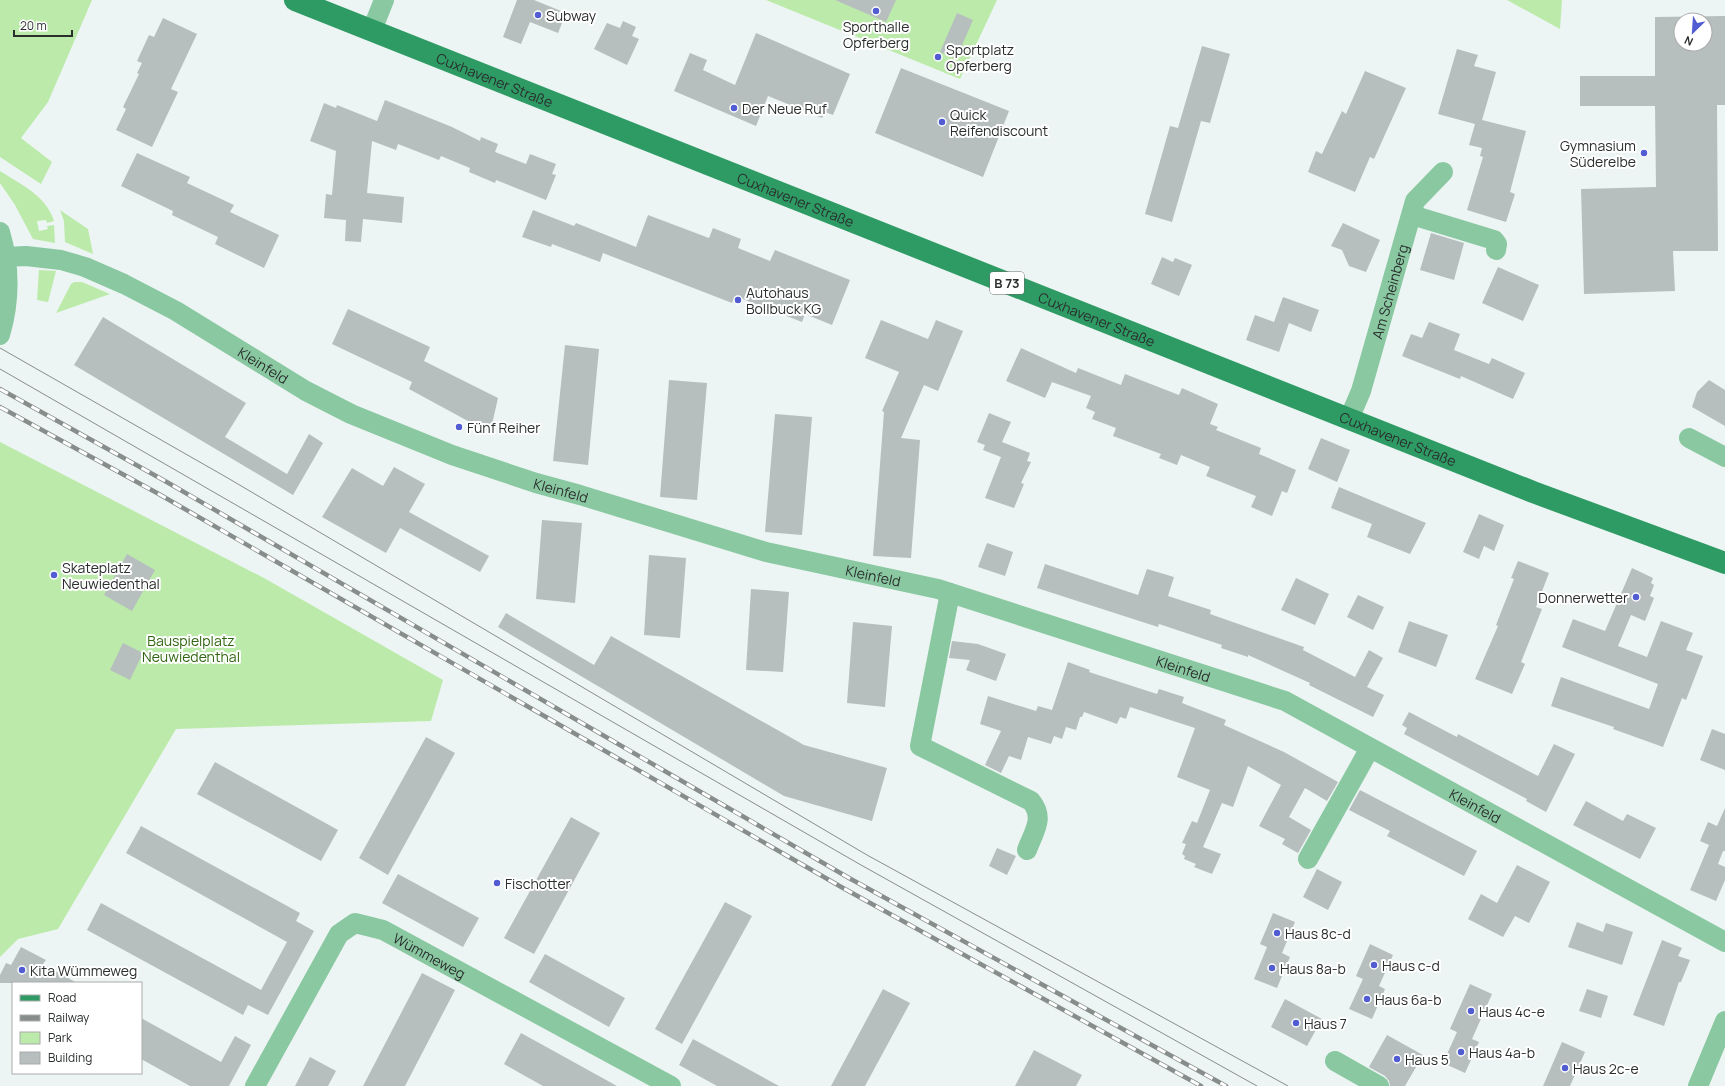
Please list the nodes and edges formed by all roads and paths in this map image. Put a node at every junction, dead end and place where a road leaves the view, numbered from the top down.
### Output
1 (384, 0) edge
2 (303, 2) edge
3 (372, 30) junction
4 (1443, 172) dead end
5 (1412, 215) junction
6 (0, 232) edge
7 (1496, 250) dead end
8 (5, 257) junction
9 (0, 335) edge
10 (1349, 419) junction
11 (1689, 438) dead end
12 (1725, 457) edge
13 (1724, 562) edge
14 (950, 593) junction
15 (1370, 748) junction
16 (1027, 850) dead end
17 (1308, 858) dead end
18 (1725, 942) edge
19 (1725, 1021) edge
20 (1335, 1061) dead end
21 (664, 1084) edge
22 (255, 1086) edge
23 (1379, 1086) edge
24 (1698, 1086) edge

1 - 3 street
2 - 3 main road, Cuxhavener Straße / B 73
3 - 10 main road, Cuxhavener Straße / B 73
4 - 5 street, Am Scheinberg
5 - 7 street
5 - 10 street, Am Scheinberg
6 - 8 street
8 - 9 street
8 - 14 street, Kleinfeld
10 - 13 main road, Cuxhavener Straße / B 73
11 - 12 street
14 - 15 street, Kleinfeld
14 - 16 street
15 - 17 street
15 - 18 street, Kleinfeld
19 - 24 street
20 - 23 street
21 - 22 street, Wümmeweg

